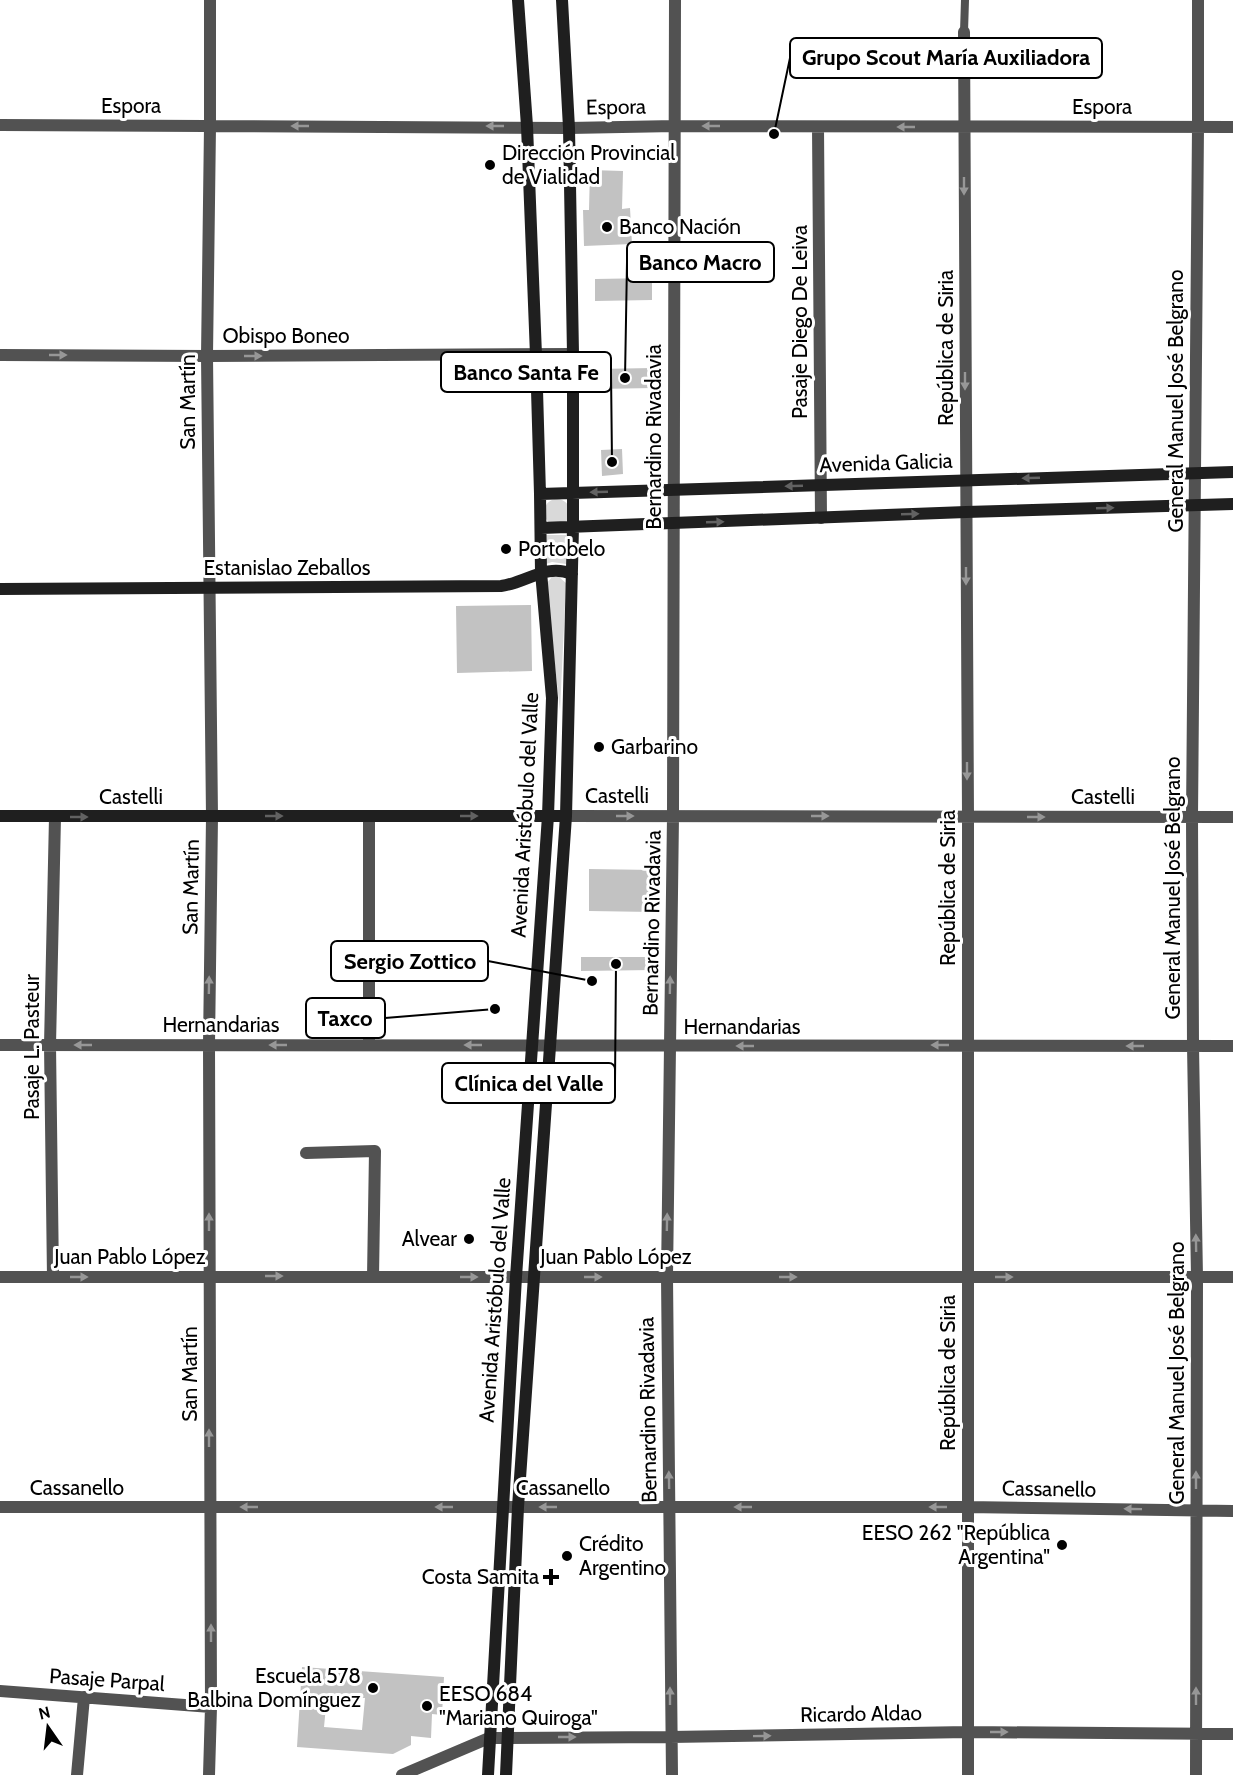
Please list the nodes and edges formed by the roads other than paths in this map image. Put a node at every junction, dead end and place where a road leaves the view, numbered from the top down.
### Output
1 (210, 0) edge
2 (519, 0) edge
3 (562, 0) edge
4 (675, 0) edge
5 (965, 0) edge
6 (1198, 0) edge
7 (964, 32) joint
8 (0, 125) edge
9 (210, 126) junction
10 (527, 126) junction
11 (675, 126) junction
12 (818, 127) junction
13 (964, 127) junction
14 (1198, 127) junction
15 (1233, 127) edge
16 (569, 128) junction
17 (573, 354) junction
18 (0, 355) edge
19 (536, 355) junction
20 (207, 356) junction
21 (1233, 472) edge
22 (1194, 473) junction
23 (966, 480) junction
24 (821, 485) junction
25 (674, 490) junction
26 (572, 493) junction
27 (540, 494) junction
28 (1233, 504) edge
29 (1195, 506) junction
30 (966, 512) junction
31 (821, 518) junction
32 (673, 524) junction
33 (573, 527) junction
34 (541, 528) junction
35 (540, 572) junction
36 (572, 573) junction
37 (0, 589) edge
38 (209, 589) junction
39 (0, 816) edge
40 (369, 816) junction
41 (548, 816) junction
42 (566, 816) junction
43 (673, 816) junction
44 (54, 817) junction
45 (212, 817) junction
46 (968, 817) junction
47 (1192, 817) junction
48 (1233, 817) edge
49 (209, 1044) junction
50 (0, 1045) edge
51 (50, 1045) junction
52 (369, 1045) junction
53 (532, 1045) junction
54 (551, 1045) junction
55 (968, 1045) junction
56 (669, 1046) junction
57 (1193, 1046) junction
58 (1233, 1046) edge
59 (306, 1153) dead end
60 (209, 1276) junction
61 (0, 1277) edge
62 (53, 1277) junction
63 (373, 1277) junction
64 (516, 1277) junction
65 (534, 1277) junction
66 (667, 1277) junction
67 (968, 1277) junction
68 (1197, 1277) junction
69 (1233, 1277) edge
70 (0, 1507) edge
71 (210, 1507) junction
72 (502, 1507) junction
73 (518, 1507) junction
74 (669, 1507) junction
75 (968, 1508) junction
76 (1196, 1510) junction
77 (1233, 1511) edge
78 (0, 1691) edge
79 (84, 1697) junction
80 (211, 1707) junction
81 (968, 1732) junction
82 (1196, 1734) junction
83 (1233, 1734) edge
84 (509, 1737) junction
85 (670, 1737) junction
86 (489, 1738) junction
87 (77, 1775) edge
88 (209, 1775) edge
89 (402, 1775) edge
90 (488, 1775) edge
91 (506, 1775) edge
92 (672, 1775) edge
93 (968, 1775) edge
94 (1196, 1775) edge

1 - 9 street, San Martín
2 - 10 main road, Avenida Aristóbulo del Valle
3 - 16 main road, Avenida Aristóbulo del Valle
4 - 11 street, Bernardino Rivadavia
5 - 7 lane, República de Siria
6 - 14 street, General Manuel José Belgrano
7 - 13 street, República de Siria
8 - 9 street, Espora
10 -> 9 street, Espora
9 - 20 street, San Martín
10 - 16 street, Espora
10 - 19 main road, Avenida Aristóbulo del Valle
12 -> 11 street, Espora
11 - 16 street, Espora
11 - 25 street, Bernardino Rivadavia
13 -> 12 street, Espora
12 - 24 street, Pasaje Diego De Leiva
13 - 14 street, Espora
13 -> 23 street, República de Siria
14 - 15 street, Espora
14 - 22 street, General Manuel José Belgrano
16 - 17 main road, Avenida Aristóbulo del Valle
17 - 19 street, Obispo Boneo
17 - 26 main road, Avenida Aristóbulo del Valle
18 -> 20 street, Obispo Boneo
20 -> 19 street, Obispo Boneo
19 - 27 main road, Avenida Aristóbulo del Valle
20 - 38 street, San Martín
21 - 22 main road, Avenida Galicia
22 -> 23 main road, Avenida Galicia
22 - 29 street, General Manuel José Belgrano
23 - 24 main road, Avenida Galicia
23 - 30 street, República de Siria
24 -> 25 main road, Avenida Galicia
24 - 31 street, Pasaje Diego De Leiva
25 -> 26 main road, Avenida Galicia
25 - 32 street, Bernardino Rivadavia
26 - 27 main road, Avenida Galicia
26 - 33 main road, Avenida Aristóbulo del Valle
27 - 34 main road, Avenida Aristóbulo del Valle
28 - 29 main road
30 -> 29 main road
29 - 47 street, General Manuel José Belgrano
31 -> 30 main road
30 -> 46 street, República de Siria
32 -> 31 main road
32 - 33 main road
32 - 43 street, Bernardino Rivadavia
33 - 34 main road
33 - 36 main road, Avenida Aristóbulo del Valle
34 - 35 main road, Avenida Aristóbulo del Valle
35 - 36 main road, Estanislao Zeballos
35 - 38 main road, Estanislao Zeballos
35 - 41 main road, Avenida Aristóbulo del Valle
36 - 42 main road, Avenida Aristóbulo del Valle
37 - 38 main road, Estanislao Zeballos
38 - 45 street, San Martín
39 - 44 main road, Castelli
40 -> 41 main road, Castelli
45 -> 40 main road, Castelli
40 - 52 street
41 - 42 main road, Castelli
41 - 53 main road, Avenida Aristóbulo del Valle
42 -> 43 street, Castelli
42 - 54 main road, Avenida Aristóbulo del Valle
43 -> 46 street, Castelli
56 -> 43 street, Bernardino Rivadavia
44 -> 45 main road, Castelli
44 - 51 street, Pasaje L. Pasteur
49 -> 45 street, San Martín
46 -> 47 street, Castelli
46 - 55 street, República de Siria
47 - 48 street, Castelli
47 - 57 street, General Manuel José Belgrano
49 -> 51 street, Hernandarias
52 -> 49 street, Hernandarias
60 -> 49 street, San Martín
50 - 51 street, Hernandarias
51 - 62 street, Pasaje L. Pasteur
53 -> 52 street, Hernandarias
53 - 54 street, Hernandarias
53 - 64 main road, Avenida Aristóbulo del Valle
54 - 56 street, Hernandarias
54 - 65 main road, Avenida Aristóbulo del Valle
55 -> 56 street, Hernandarias
57 -> 55 street, Hernandarias
55 - 67 street, República de Siria
66 -> 56 street, Bernardino Rivadavia
57 - 58 street, Hernandarias
68 -> 57 street, General Manuel José Belgrano
59 - 63 street
62 -> 60 street, Juan Pablo López
60 -> 63 street, Juan Pablo López
71 -> 60 street, San Martín
61 - 62 street, Juan Pablo López
63 -> 64 street, Juan Pablo López
64 - 65 street, Juan Pablo López
64 - 72 main road, Avenida Aristóbulo del Valle
65 -> 66 street, Juan Pablo López
65 - 73 main road, Avenida Aristóbulo del Valle
66 -> 67 street, Juan Pablo López
74 -> 66 street, Bernardino Rivadavia
67 -> 68 street, Juan Pablo López
67 - 75 street, República de Siria
68 - 69 street, Juan Pablo López
76 -> 68 street, General Manuel José Belgrano
70 - 71 street, Cassanello
72 -> 71 street, Cassanello
80 -> 71 street, San Martín
72 - 73 street, Cassanello
72 - 86 main road, Avenida Aristóbulo del Valle
74 -> 73 street, Cassanello
73 - 84 main road, Avenida Aristóbulo del Valle
75 -> 74 street, Cassanello
85 -> 74 street, Bernardino Rivadavia
76 -> 75 street, Cassanello
75 - 81 street, República de Siria
76 - 77 street, Cassanello
82 -> 76 street, General Manuel José Belgrano
78 - 79 street, Pasaje Parpal
79 - 80 street, Pasaje Parpal
79 - 87 street
80 - 88 street, San Martín
81 -> 82 street, Ricardo Aldao
85 -> 81 street, Ricardo Aldao
81 - 93 street, República de Siria
82 - 83 street, Ricardo Aldao
82 - 94 street, General Manuel José Belgrano
84 -> 85 street, Ricardo Aldao
84 - 86 street, Ricardo Aldao
84 - 91 main road, Avenida Aristóbulo del Valle
85 - 92 street, Bernardino Rivadavia
86 - 89 street
86 - 90 main road, Avenida Aristóbulo del Valle

